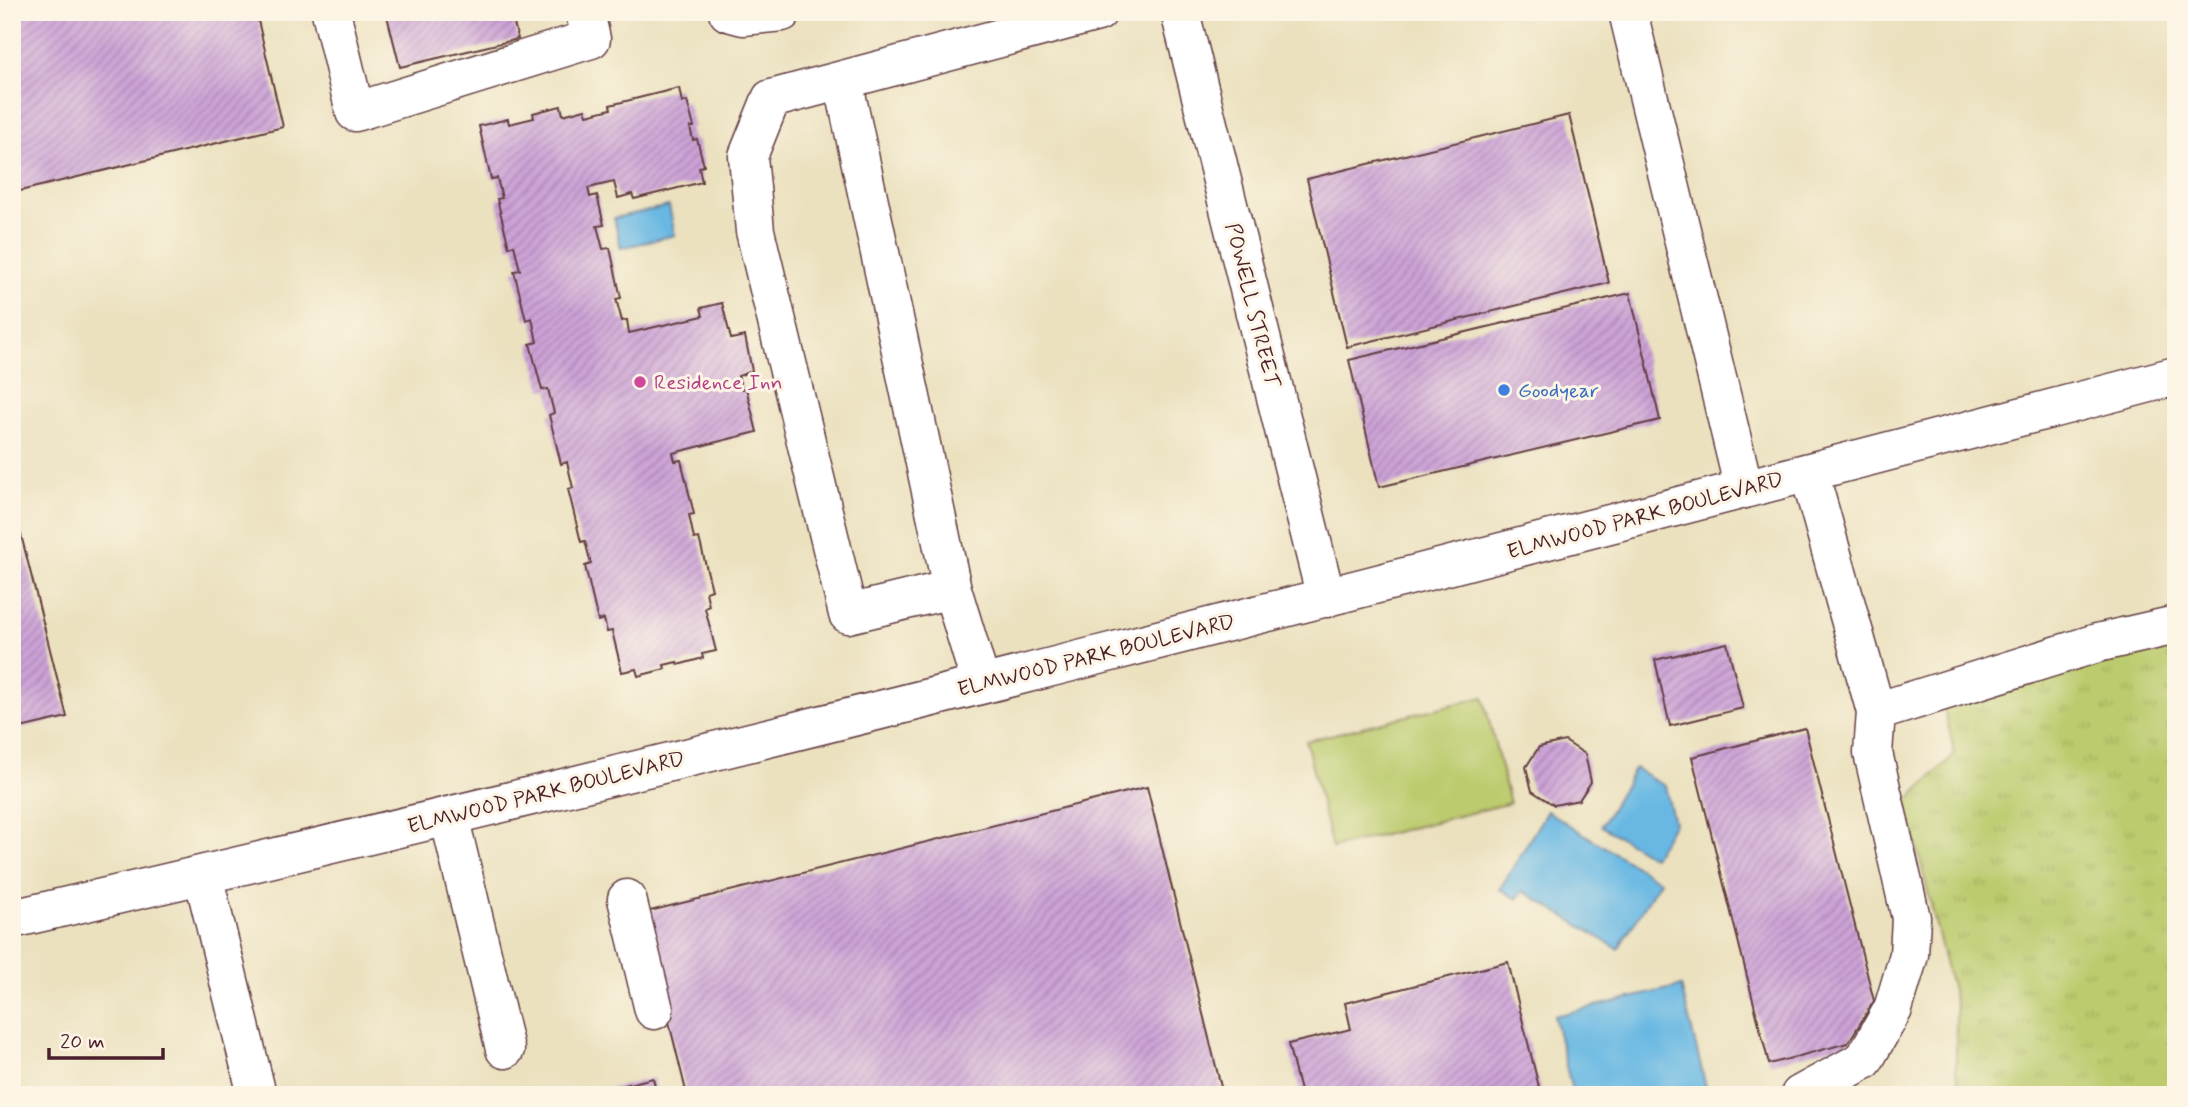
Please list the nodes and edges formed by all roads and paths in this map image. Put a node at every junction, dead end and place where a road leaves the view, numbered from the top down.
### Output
1 (331, 12) edge
2 (584, 12) edge
3 (728, 12) edge
4 (782, 12) edge
5 (1098, 12) edge
6 (1180, 12) edge
7 (1628, 12) edge
8 (843, 80) junction
9 (2176, 376) edge
10 (1809, 472) junction
11 (1745, 489) junction
12 (952, 589) junction
13 (1326, 598) junction
14 (2176, 625) edge
15 (981, 684) junction
16 (1876, 712) junction
17 (449, 816) junction
18 (203, 875) junction
19 (627, 899) dead end
20 (12, 919) edge
21 (654, 1010) dead end
22 (505, 1049) dead end
23 (257, 1095) edge
24 (1800, 1095) edge

1 - 2 street
3 - 4 street
5 - 8 street
6 - 13 street, POWELL STREET
7 - 11 street
8 - 12 street
8 - 12 street
9 - 10 street, ELMWOOD PARK BOULEVARD
10 - 11 street, ELMWOOD PARK BOULEVARD
10 - 16 street
11 - 13 street, ELMWOOD PARK BOULEVARD
12 - 15 street
13 - 15 street, ELMWOOD PARK BOULEVARD
14 - 16 street
15 - 17 street, ELMWOOD PARK BOULEVARD
16 - 24 street
17 - 18 street, ELMWOOD PARK BOULEVARD
17 - 22 street
18 - 20 street, ELMWOOD PARK BOULEVARD
18 - 23 street
19 - 21 street

